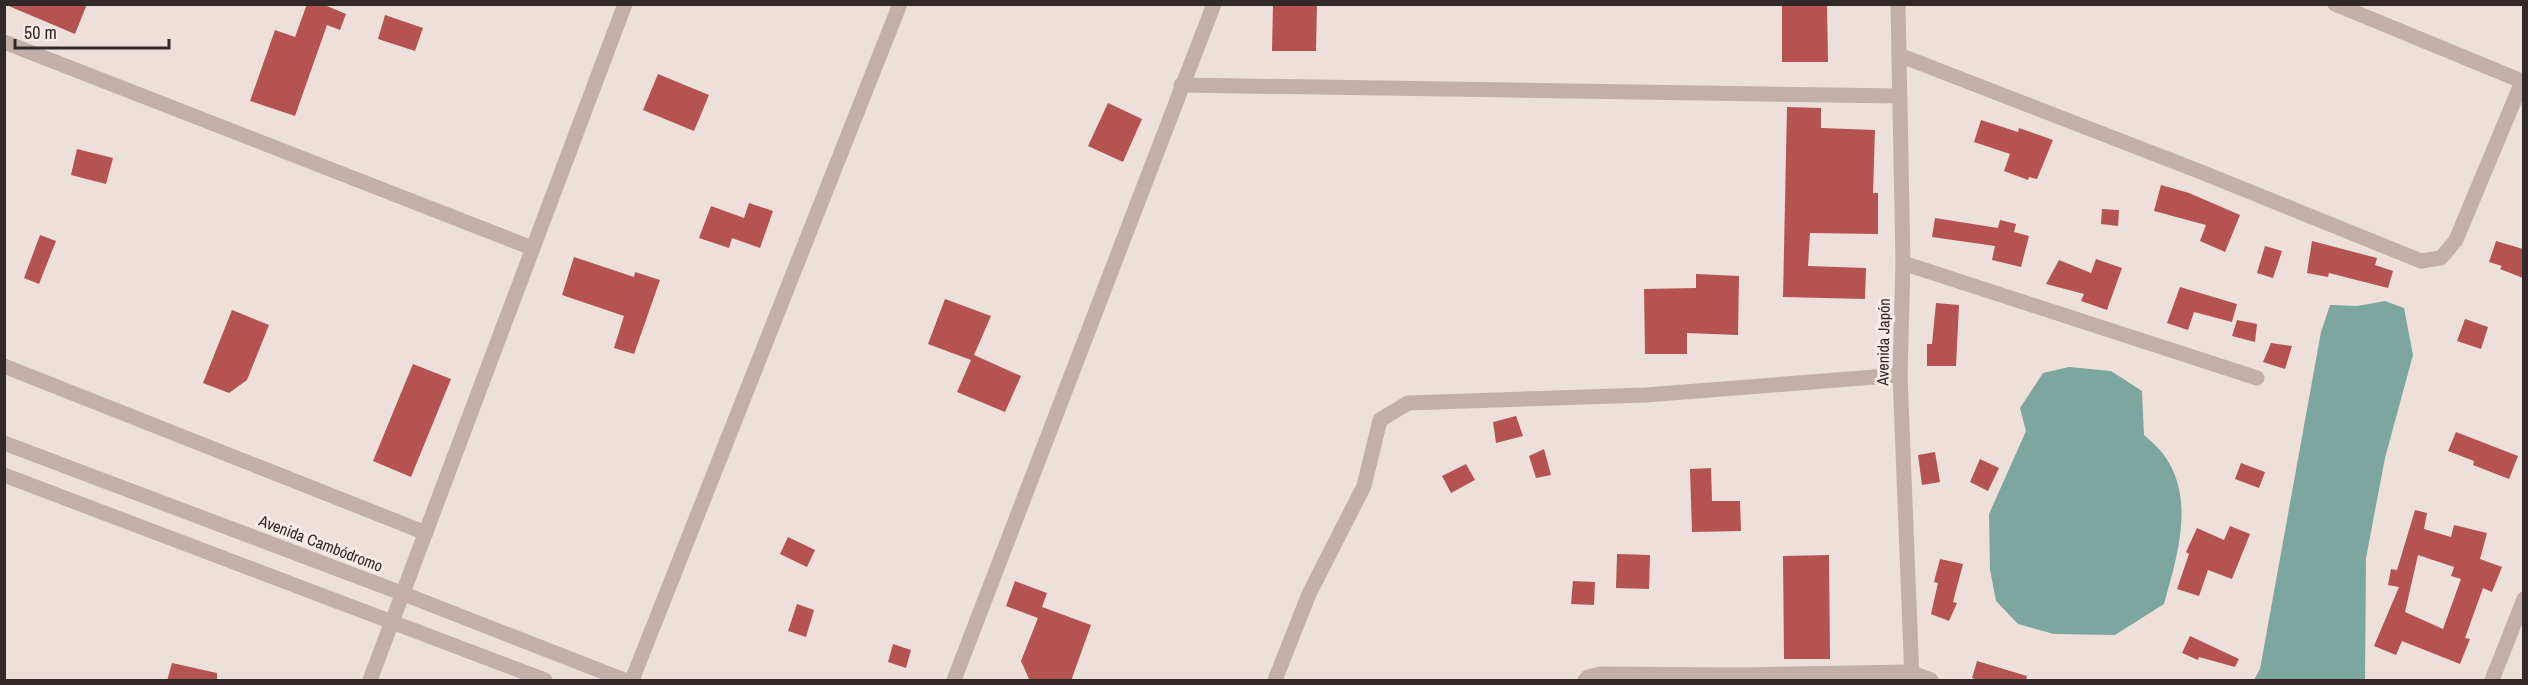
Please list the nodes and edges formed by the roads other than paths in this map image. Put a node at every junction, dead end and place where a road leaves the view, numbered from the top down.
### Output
1 (625, 4) edge
2 (900, 4) edge
3 (1214, 4) edge
4 (1898, 4) edge
5 (2335, 4) edge
6 (4, 42) edge
7 (1899, 55) junction
8 (2523, 82) edge
9 (1181, 86) junction
10 (1899, 96) junction
11 (532, 248) junction
12 (1903, 263) junction
13 (4, 366) edge
14 (1900, 375) junction
15 (2257, 378) dead end
16 (4, 443) edge
17 (4, 475) edge
18 (426, 533) junction
19 (404, 594) junction
20 (2523, 599) edge
21 (2520, 618) edge
22 (394, 622) junction
23 (1911, 676) edge
24 (370, 681) edge
25 (545, 681) edge
26 (624, 681) edge
27 (632, 681) edge
28 (954, 681) edge
29 (1275, 681) edge
30 (1586, 681) edge
31 (1931, 681) edge
32 (2492, 681) edge

1 - 11 street
2 - 27 street
3 - 9 street
4 - 7 street, Avenida Japón
5 - 8 street
6 - 11 street
7 - 8 street
7 - 10 street, Avenida Japón
9 - 10 street
9 - 28 street
10 - 12 street, Avenida Japón
11 - 18 street
12 - 14 street, Avenida Japón
12 - 15 street
13 - 18 street
14 - 23 street, Avenida Japón
14 - 29 street
16 - 19 street, Avenida Cambódromo
17 - 22 street
18 - 19 street
19 - 22 street
19 - 26 street, Avenida Cambódromo
20 - 21 street
21 - 32 street
22 - 24 street
22 - 25 street
23 - 30 street
23 - 31 street

